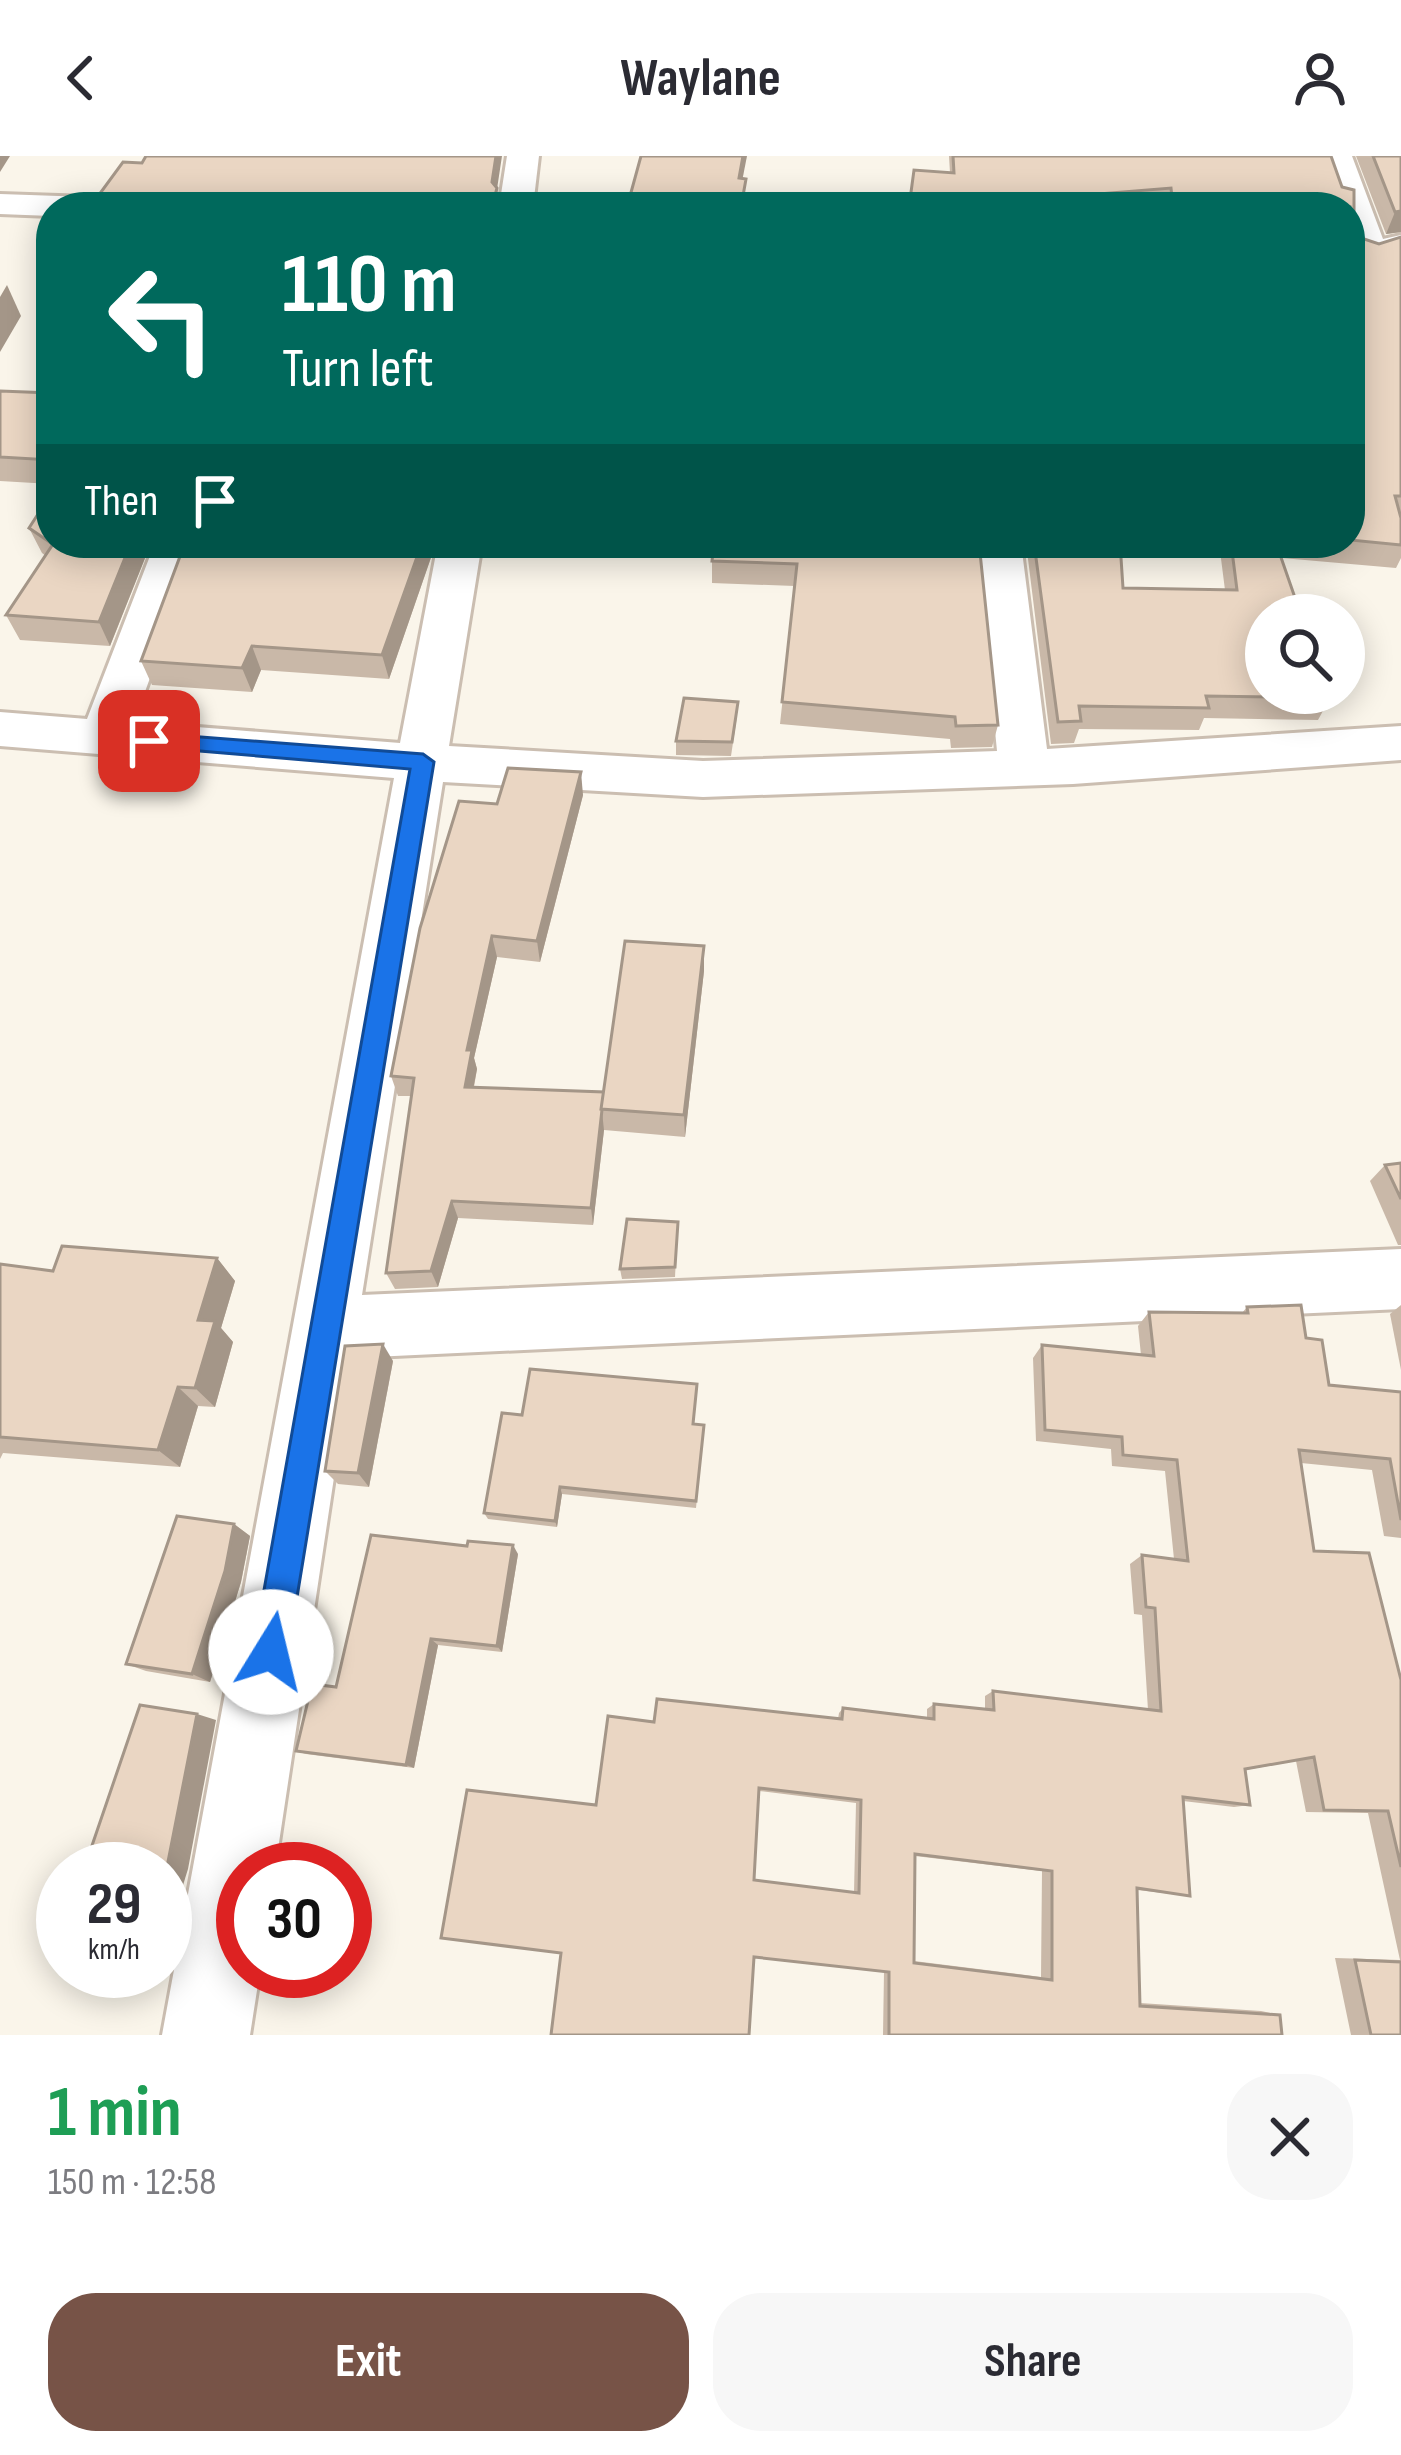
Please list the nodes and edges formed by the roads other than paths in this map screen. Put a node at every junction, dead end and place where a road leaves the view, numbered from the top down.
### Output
1 (523, 156) edge
2 (1336, 156) edge
3 (4, 190) edge
4 (517, 192) edge
5 (1351, 192) edge
6 (36, 196) edge
7 (1365, 224) edge
8 (1381, 261) edge
9 (171, 558) edge
10 (457, 558) edge
11 (1001, 558) edge
12 (0, 729) edge
13 (104, 737) junction
14 (1401, 742) edge
15 (423, 762) junction
16 (1024, 768) junction
17 (1401, 1279) edge
18 (323, 1328) junction
19 (206, 2035) edge

1 - 4 street
2 - 5 street
3 - 6 street
7 - 8 street
9 - 13 street
10 - 15 street
11 - 16 street
12 - 13 street
13 - 15 street
14 - 16 street
15 - 16 street
15 - 18 street
17 - 18 street
18 - 19 street

